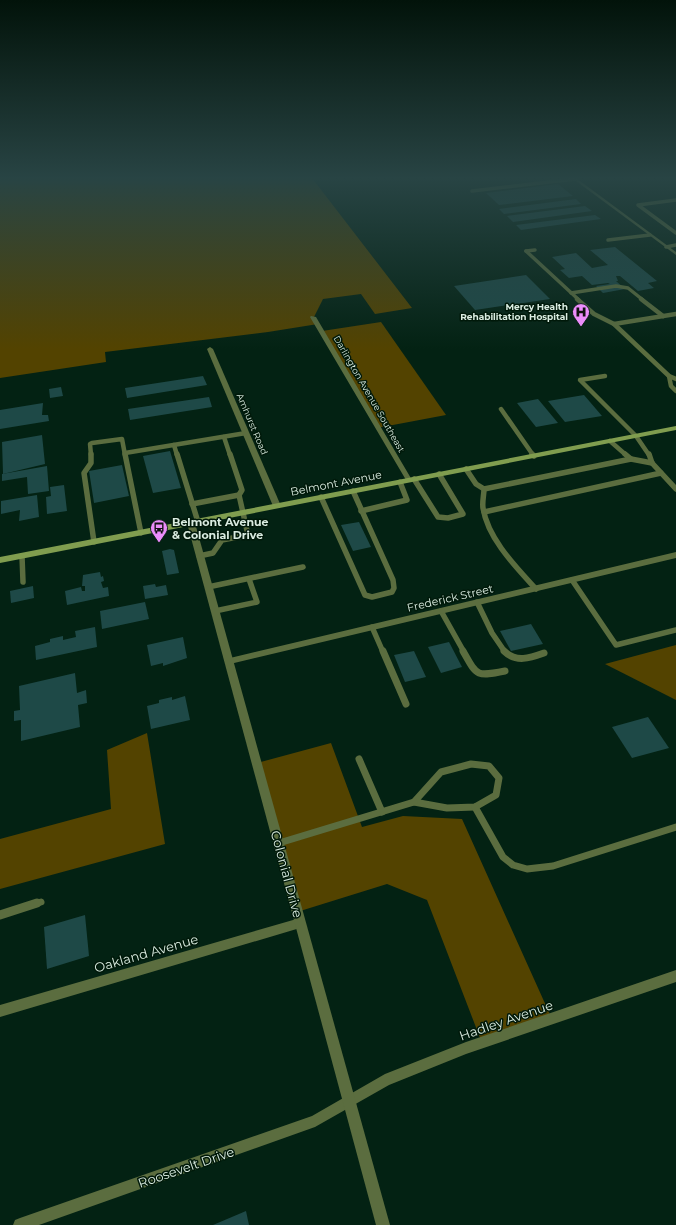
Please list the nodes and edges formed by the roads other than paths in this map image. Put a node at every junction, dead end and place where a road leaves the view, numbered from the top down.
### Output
1 (642, 235) edge
2 (651, 235) edge
3 (608, 240) dead end
4 (676, 245) edge
5 (666, 247) junction
6 (535, 250) dead end
7 (676, 254) edge
8 (571, 293) junction
9 (676, 314) edge
10 (663, 316) junction
11 (314, 317) dead end
12 (614, 324) junction
13 (210, 349) dead end
14 (605, 376) dead end
15 (669, 376) junction
16 (676, 379) edge
17 (676, 391) edge
18 (501, 409) dead end
19 (676, 428) edge
20 (246, 433) junction
21 (636, 436) junction
22 (224, 437) junction
23 (610, 441) junction
24 (174, 445) junction
25 (125, 453) junction
26 (534, 456) junction
27 (631, 459) junction
28 (652, 463) junction
29 (466, 469) junction
30 (661, 473) junction
31 (439, 474) junction
32 (412, 480) junction
33 (400, 482) junction
34 (484, 489) junction
35 (676, 489) edge
36 (353, 491) junction
37 (239, 495) junction
38 (321, 497) junction
39 (192, 504) junction
40 (277, 506) junction
41 (361, 511) junction
42 (484, 512) junction
43 (242, 513) junction
44 (194, 522) junction
45 (141, 533) junction
46 (94, 542) junction
47 (676, 555) edge
48 (22, 556) junction
49 (199, 556) junction
50 (0, 560) edge
51 (303, 567) dead end
52 (249, 579) junction
53 (572, 580) junction
54 (23, 582) dead end
55 (208, 587) junction
56 (536, 588) junction
57 (477, 602) junction
58 (215, 611) junction
59 (441, 611) junction
60 (372, 627) junction
61 (676, 630) edge
62 (544, 653) dead end
63 (230, 661) junction
64 (505, 671) dead end
65 (406, 704) dead end
66 (359, 758) dead end
67 (414, 802) junction
68 (476, 807) junction
69 (382, 812) junction
70 (676, 827) edge
71 (279, 843) junction
72 (41, 902) dead end
73 (0, 915) edge
74 (300, 922) junction
75 (676, 976) edge
76 (0, 1011) edge
77 (349, 1101) junction
78 (20, 1225) edge
79 (383, 1225) edge

1 - 3 lane
2 - 5 street
4 - 5 lane
5 - 7 street
6 - 8 lane
8 - 10 lane
8 - 12 lane
9 - 10 lane
10 - 12 lane
11 - 32 street, Darlington Avenue Southeast
12 - 15 lane
13 - 20 street, Amhurst Road
14 - 21 lane
15 - 16 lane
15 - 17 lane
18 - 26 lane
19 - 21 main road, Belmont Avenue
20 - 22 lane
20 - 40 street, Amhurst Road
21 - 23 main road, Belmont Avenue
21 - 28 lane
22 - 24 lane
22 - 37 lane
23 - 26 main road, Belmont Avenue
23 - 27 lane
24 - 25 lane
24 - 39 lane
25 - 45 lane
25 - 46 lane
26 - 29 main road, Belmont Avenue
27 - 28 lane
27 - 34 lane
28 - 30 lane
29 - 31 main road, Belmont Avenue
29 - 34 lane
30 - 35 lane
30 - 42 lane
31 - 32 main road, Belmont Avenue
31 - 32 lane
32 - 33 main road, Belmont Avenue
33 - 36 main road, Belmont Avenue
33 - 41 lane
34 - 42 lane
36 - 38 main road, Belmont Avenue
36 - 41 lane
37 - 39 lane
37 - 43 lane
38 - 40 main road, Belmont Avenue
38 - 41 lane
39 - 44 lane
40 - 43 main road, Belmont Avenue
42 - 56 lane
43 - 44 main road, Belmont Avenue
43 - 49 lane
44 - 45 main road, Belmont Avenue
44 - 49 street, Colonial Drive
45 - 46 main road, Belmont Avenue
46 - 48 main road, Belmont Avenue
47 - 53 street, Frederick Street
48 - 50 main road, Belmont Avenue
48 - 54 lane
49 - 55 street, Colonial Drive
51 - 52 lane
52 - 55 lane
52 - 58 lane
53 - 56 street, Frederick Street
53 - 61 lane
55 - 58 street, Colonial Drive
56 - 57 street, Frederick Street
57 - 59 street, Frederick Street
57 - 62 lane
58 - 63 street, Colonial Drive
59 - 60 street, Frederick Street
59 - 64 lane
60 - 63 street, Frederick Street
60 - 65 lane
63 - 71 street, Colonial Drive
66 - 69 lane
67 - 68 lane
67 - 68 lane
67 - 69 lane
68 - 70 lane
69 - 71 lane
71 - 74 street, Colonial Drive
72 - 73 lane
74 - 76 street, Oakland Avenue
74 - 77 street, Colonial Drive
75 - 77 street, Hadley Avenue
77 - 78 street, Roosevelt Drive
77 - 79 street, Colonial Drive

